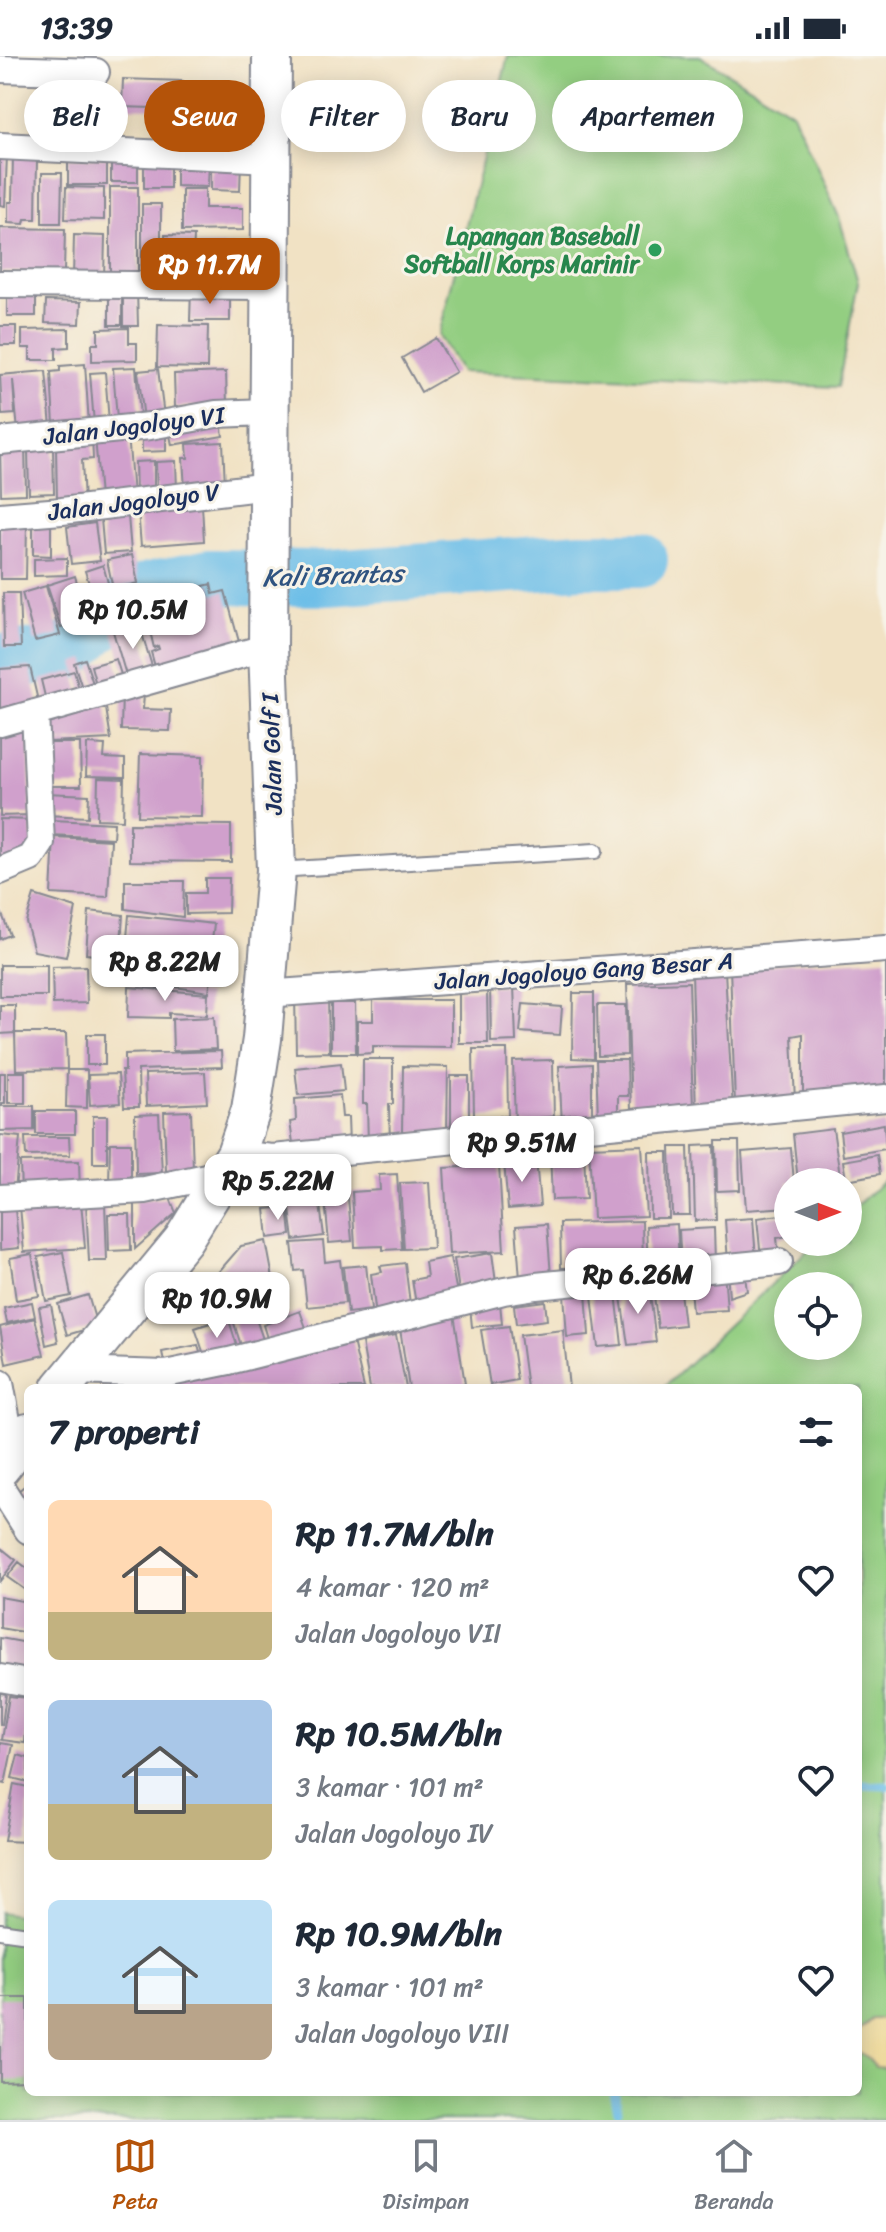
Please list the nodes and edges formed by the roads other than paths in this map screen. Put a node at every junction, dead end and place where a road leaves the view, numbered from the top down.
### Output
1 (272, 56) edge
2 (0, 69) edge
3 (96, 72) dead end
4 (0, 146) edge
5 (271, 159) junction
6 (0, 284) edge
7 (269, 286) junction
8 (268, 412) junction
9 (0, 441) edge
10 (268, 486) junction
11 (0, 516) edge
12 (268, 647) junction
13 (35, 713) junction
14 (0, 723) edge
15 (595, 851) dead end
16 (276, 870) junction
17 (0, 871) edge
18 (886, 949) edge
19 (273, 994) junction
20 (886, 1098) edge
21 (231, 1163) junction
22 (0, 1198) edge
23 (779, 1262) dead end
24 (67, 1380) edge
25 (0, 1383) edge
26 (10, 1460) edge
27 (24, 1514) edge
28 (0, 1678) edge
29 (24, 1682) edge
30 (0, 1931) edge
31 (24, 1934) edge

1 - 5 main road, Jalan Golf I
2 - 3 street
4 - 5 street
5 - 7 main road, Jalan Golf I
6 - 7 street
7 - 8 main road, Jalan Golf I
8 - 9 street, Jalan Jogoloyo VI
8 - 10 main road, Jalan Golf I
10 - 11 street, Jalan Jogoloyo V
10 - 12 main road, Jalan Golf I
12 - 13 street
12 - 16 main road, Jalan Golf I
13 - 14 street
13 - 17 street
15 - 16 lane
16 - 19 main road, Jalan Golf I
18 - 19 street, Jalan Jogoloyo Gang Besar A
19 - 21 main road, Jalan Golf I
20 - 21 street
21 - 22 street
21 - 24 main road, Jalan Golf I
23 - 24 street
25 - 26 street
26 - 27 street
28 - 29 street
30 - 31 lane

